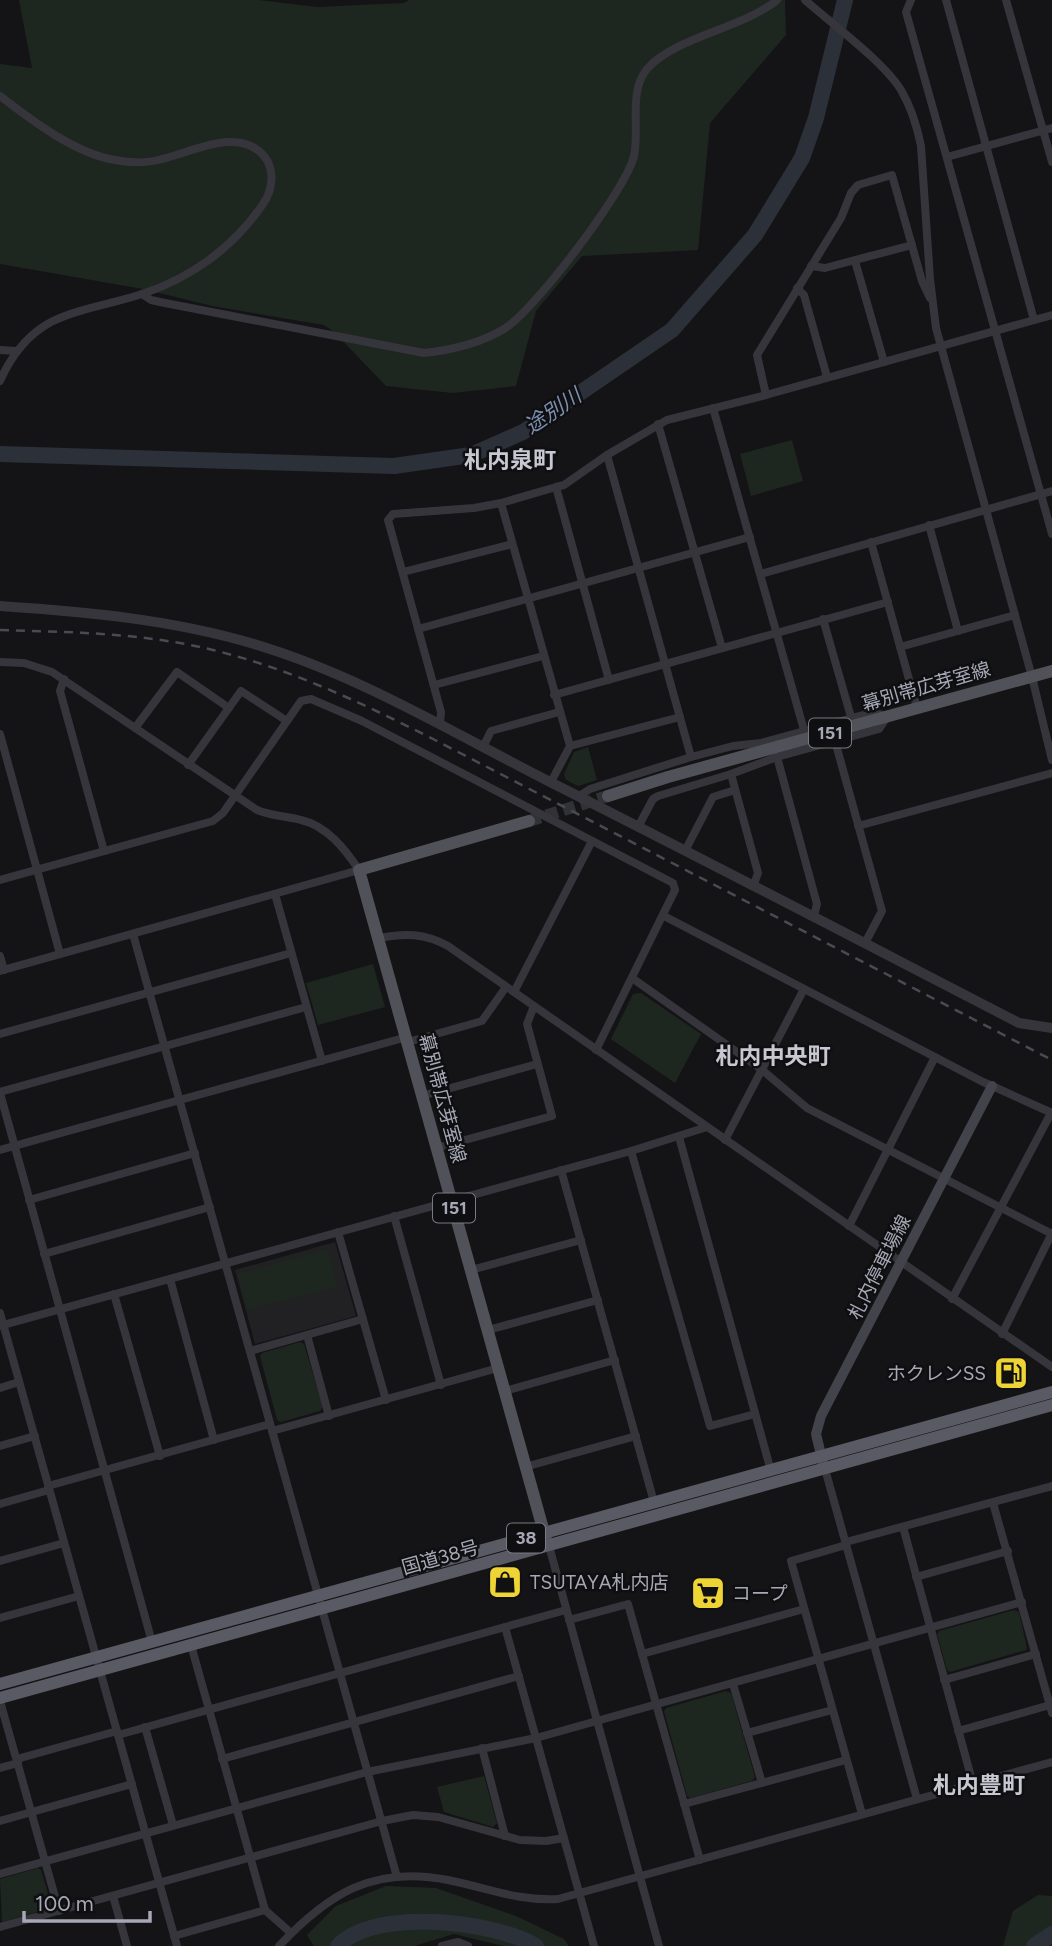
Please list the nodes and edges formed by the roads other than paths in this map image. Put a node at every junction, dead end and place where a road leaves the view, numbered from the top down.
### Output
1 (777, 0) edge
2 (806, 0) edge
3 (911, 0) edge
4 (946, 0) edge
5 (1006, 0) edge
6 (0, 96) edge
7 (1048, 129) edge
8 (987, 146) junction
9 (947, 157) junction
10 (1052, 162) edge
11 (912, 245) junction
12 (855, 261) junction
13 (811, 265) junction
14 (797, 289) junction
15 (142, 294) junction
16 (932, 304) junction
17 (1051, 318) edge
18 (1034, 320) junction
19 (995, 331) junction
20 (940, 346) junction
21 (0, 350) edge
22 (17, 351) junction
23 (884, 362) junction
24 (827, 377) junction
25 (0, 381) edge
26 (766, 395) junction
27 (713, 408) junction
28 (658, 424) junction
29 (607, 455) junction
30 (556, 488) junction
31 (1052, 491) edge
32 (1041, 494) junction
33 (501, 503) junction
34 (986, 509) junction
35 (929, 525) junction
36 (1052, 534) edge
37 (750, 537) junction
38 (871, 542) junction
39 (512, 544) junction
40 (696, 552) junction
41 (639, 568) junction
42 (403, 572) junction
43 (761, 574) junction
44 (583, 583) junction
45 (528, 598) junction
46 (888, 602) junction
47 (0, 606) edge
48 (1015, 615) junction
49 (824, 619) junction
50 (418, 629) junction
51 (958, 631) junction
52 (776, 633) junction
53 (900, 647) junction
54 (722, 648) junction
55 (543, 656) junction
56 (0, 662) edge
57 (665, 663) junction
58 (1052, 671) edge
59 (1032, 677) junction
60 (64, 679) junction
61 (610, 680) junction
62 (434, 685) junction
63 (554, 695) junction
64 (229, 708) junction
65 (917, 708) junction
66 (559, 712) junction
67 (680, 717) junction
68 (887, 717) junction
69 (851, 718) junction
70 (288, 721) junction
71 (440, 725) junction
72 (135, 729) junction
73 (804, 730) junction
74 (0, 734) edge
75 (1049, 739) edge
76 (835, 741) junction
77 (570, 746) junction
78 (483, 747) junction
79 (691, 757) junction
80 (777, 757) junction
81 (1052, 760) edge
82 (188, 765) junction
83 (1052, 773) edge
84 (731, 774) junction
85 (551, 782) junction
86 (735, 790) junction
87 (579, 796) junction
88 (608, 796) tunnel mouth
89 (234, 797) junction
90 (529, 821) tunnel mouth
91 (858, 826) junction
92 (638, 827) junction
93 (592, 841) junction
94 (686, 849) junction
95 (104, 851) junction
96 (38, 869) junction
97 (359, 870) junction
98 (0, 880) edge
99 (754, 884) junction
100 (275, 894) junction
101 (664, 916) junction
102 (814, 916) junction
103 (133, 934) junction
104 (379, 938) junction
105 (865, 943) junction
106 (291, 953) junction
107 (60, 954) junction
108 (0, 956) edge
109 (2, 970) edge
110 (632, 978) junction
111 (804, 989) junction
112 (510, 990) junction
113 (150, 992) junction
114 (306, 1006) junction
115 (534, 1006) junction
116 (1052, 1028) edge
117 (0, 1034) edge
118 (408, 1040) junction
119 (165, 1047) junction
120 (596, 1050) junction
121 (935, 1057) junction
122 (322, 1061) junction
123 (537, 1064) junction
124 (761, 1069) junction
125 (992, 1086) junction
126 (0, 1093) edge
127 (422, 1096) junction
128 (180, 1101) junction
129 (1051, 1113) edge
130 (707, 1128) junction
131 (679, 1137) junction
132 (725, 1140) junction
133 (15, 1146) junction
134 (436, 1148) junction
135 (0, 1150) edge
136 (887, 1150) junction
137 (631, 1151) junction
138 (195, 1153) junction
139 (561, 1170) junction
140 (944, 1178) junction
141 (29, 1200) junction
142 (452, 1200) junction
143 (210, 1207) junction
144 (1000, 1208) junction
145 (394, 1216) junction
146 (849, 1226) junction
147 (338, 1232) junction
148 (1052, 1233) edge
149 (581, 1240) junction
150 (44, 1254) junction
151 (225, 1263) junction
152 (901, 1263) junction
153 (471, 1270) junction
154 (170, 1279) junction
155 (114, 1294) junction
156 (953, 1299) junction
157 (598, 1300) junction
158 (60, 1310) junction
159 (0, 1313) edge
160 (363, 1320) junction
161 (2, 1326) edge
162 (488, 1330) junction
163 (1002, 1334) junction
164 (307, 1335) junction
165 (250, 1351) junction
166 (615, 1360) junction
167 (1052, 1367) edge
168 (498, 1368) junction
169 (19, 1382) junction
170 (441, 1385) junction
171 (0, 1388) edge
172 (505, 1391) junction
173 (1052, 1392) edge
174 (386, 1400) junction
175 (1052, 1405) edge
176 (755, 1414) junction
177 (329, 1416) junction
178 (271, 1428) junction
179 (35, 1436) junction
180 (636, 1437) junction
181 (214, 1440) junction
182 (0, 1446) edge
183 (160, 1456) junction
184 (823, 1462) junction
185 (526, 1468) junction
186 (104, 1471) junction
187 (773, 1476) junction
188 (1052, 1486) edge
189 (49, 1488) junction
190 (654, 1502) junction
191 (993, 1503) junction
192 (0, 1504) edge
193 (903, 1527) junction
194 (545, 1533) junction
195 (64, 1543) junction
196 (846, 1544) junction
197 (548, 1546) junction
198 (1008, 1551) junction
199 (0, 1561) edge
200 (916, 1577) junction
201 (318, 1595) junction
202 (79, 1596) junction
203 (1022, 1602) junction
204 (322, 1609) junction
205 (804, 1609) junction
206 (566, 1610) junction
207 (0, 1618) edge
208 (569, 1620) junction
209 (505, 1627) junction
210 (930, 1628) junction
211 (152, 1642) junction
212 (873, 1644) junction
213 (191, 1645) junction
214 (642, 1654) junction
215 (1036, 1654) junction
216 (818, 1660) junction
217 (98, 1664) junction
218 (340, 1672) junction
219 (519, 1676) junction
220 (944, 1680) junction
221 (0, 1684) edge
222 (733, 1684) junction
223 (0, 1700) edge
224 (657, 1704) junction
225 (1051, 1709) edge
226 (209, 1710) junction
227 (832, 1710) junction
228 (353, 1722) junction
229 (597, 1722) junction
230 (145, 1727) junction
231 (958, 1731) junction
232 (118, 1733) junction
233 (747, 1733) junction
234 (536, 1738) junction
235 (482, 1748) junction
236 (222, 1759) junction
237 (846, 1760) junction
238 (17, 1761) junction
239 (1052, 1762) edge
240 (0, 1768) edge
241 (367, 1772) junction
242 (762, 1783) junction
243 (132, 1784) junction
244 (973, 1784) junction
245 (917, 1799) junction
246 (684, 1804) junction
247 (236, 1809) junction
248 (31, 1812) junction
249 (862, 1814) junction
250 (0, 1821) edge
251 (382, 1821) junction
252 (173, 1825) junction
253 (146, 1833) junction
254 (505, 1836) junction
255 (564, 1838) junction
256 (250, 1857) junction
257 (700, 1860) junction
258 (45, 1861) junction
259 (0, 1874) edge
260 (640, 1876) junction
261 (397, 1877) junction
262 (160, 1883) junction
263 (579, 1894) junction
264 (113, 1896) junction
265 (265, 1910) junction
266 (59, 1911) junction
267 (0, 1927) edge
268 (291, 1933) junction
269 (174, 1936) junction
270 (127, 1946) edge
271 (177, 1946) edge
272 (279, 1946) edge
273 (442, 1946) edge
274 (468, 1946) edge
275 (594, 1946) edge
276 (659, 1946) edge

1 - 15 street
2 - 16 street
3 - 9 street
4 - 8 street
5 - 7 street
6 - 15 street
7 - 8 street
7 - 10 street
8 - 9 street
8 - 18 street
9 - 19 street
11 - 12 street
11 - 13 street
11 - 16 street
12 - 13 street
12 - 23 street
13 - 14 street
14 - 24 street
14 - 26 street
15 - 22 street
16 - 20 street
17 - 18 street
18 - 19 street
19 - 20 street
19 - 32 street
20 - 23 street
20 - 34 street
21 - 22 street
22 - 25 street
23 - 24 street
24 - 26 street
26 - 27 street
27 - 28 street
27 - 37 street
28 - 29 street
28 - 40 street
29 - 30 street
29 - 41 street
30 - 33 street
30 - 44 street
31 - 32 street
32 - 34 street
32 - 36 street
33 - 39 street
33 - 42 street
34 - 35 street
34 - 48 street
35 - 38 street
35 - 51 street
37 - 40 street
37 - 43 street
38 - 43 street
38 - 46 street
39 - 42 street
39 - 45 street
40 - 41 street
40 - 54 street
41 - 44 street
41 - 57 street
42 - 50 street
43 - 52 street
44 - 45 street
44 - 61 street
45 - 50 street
45 - 55 street
46 - 49 street
46 - 53 street
47 - 71 street
48 - 51 street
48 - 59 street
49 - 52 street
49 - 69 street
50 - 62 street
51 - 53 street
52 - 54 street
52 - 73 street
53 - 65 street
54 - 57 street
55 - 62 street
55 - 63 street
56 - 60 street
57 - 61 street
57 - 67 street
58 - 59 main road, 幕別帯広芽室線 / 151
59 - 65 main road, 幕別帯広芽室線 / 151
59 - 75 street
60 - 72 street
60 - 95 street
61 - 63 street
62 - 71 street
63 - 66 street
64 - 70 street
64 - 72 street
64 - 82 street
65 - 68 main road, 幕別帯広芽室線 / 151
66 - 77 street
66 - 78 street
67 - 77 street
67 - 79 street
68 - 69 street
68 - 76 street
68 - 88 main road, 幕別帯広芽室線 / 151
69 - 73 street
70 - 89 street
70 - 93 street
71 - 78 street
72 - 82 street
73 - 79 street
74 - 96 street
75 - 81 street
76 - 80 street
76 - 91 street
77 - 85 street
78 - 85 street
79 - 87 street
80 - 84 street
80 - 102 street
82 - 89 street
83 - 91 street
84 - 86 street
84 - 92 street
85 - 87 street
86 - 94 street
86 - 99 street
87 - 92 street
89 - 95 street
89 - 97 street
90 - 97 main road
91 - 105 street
92 - 94 street
93 - 101 street
93 - 112 street
94 - 99 street
95 - 96 street
96 - 98 street
96 - 107 street
97 - 100 street
97 - 104 main road, 幕別帯広芽室線 / 151
99 - 102 street
100 - 103 street
100 - 106 street
101 - 110 street
101 - 111 street
102 - 105 street
103 - 107 street
103 - 113 street
104 - 112 street
104 - 118 main road, 幕別帯広芽室線 / 151
105 - 116 street
106 - 113 street
106 - 114 street
107 - 109 street
108 - 109 street
110 - 120 street
110 - 124 street
111 - 121 street
111 - 124 street
112 - 115 street
112 - 118 street
113 - 117 street
113 - 119 street
114 - 119 street
114 - 122 street
115 - 120 street
115 - 123 street
118 - 122 street
118 - 127 main road, 幕別帯広芽室線 / 151
119 - 126 street
119 - 128 street
120 - 130 street
121 - 125 street
121 - 136 street
122 - 128 street
123 - 127 street
123 - 134 street
124 - 132 street
124 - 136 street
125 - 129 street
125 - 140 main road, 札内停車場線
126 - 133 street
127 - 134 main road, 幕別帯広芽室線 / 151
128 - 133 street
128 - 138 street
129 - 144 street
130 - 131 street
130 - 132 street
131 - 137 street
131 - 176 street
132 - 146 street
133 - 135 street
133 - 141 street
134 - 142 main road, 幕別帯広芽室線 / 151
136 - 140 street
136 - 146 street
137 - 139 street
137 - 176 street
138 - 141 street
138 - 143 street
139 - 142 street
139 - 149 street
140 - 144 street
140 - 152 main road, 札内停車場線
141 - 150 street
142 - 145 street
142 - 153 main road, 幕別帯広芽室線 / 151
143 - 150 street
143 - 151 street
144 - 148 street
144 - 156 street
145 - 147 street
145 - 170 street
146 - 152 street
147 - 151 street
147 - 160 street
148 - 163 street
149 - 153 street
149 - 157 street
150 - 158 street
151 - 154 street
151 - 165 street
152 - 156 street
152 - 184 main road, 札内停車場線
153 - 162 main road, 幕別帯広芽室線 / 151
154 - 155 street
154 - 181 street
155 - 158 street
155 - 183 street
156 - 163 street
157 - 162 street
157 - 166 street
158 - 161 street
158 - 186 street
159 - 161 street
160 - 164 street
160 - 174 street
161 - 169 street
162 - 168 main road, 幕別帯広芽室線 / 151
163 - 167 street
164 - 165 street
164 - 177 street
165 - 178 street
166 - 172 street
166 - 180 street
168 - 170 street
168 - 172 main road, 幕別帯広芽室線 / 151
169 - 171 street
169 - 179 street
170 - 174 street
172 - 185 main road, 幕別帯広芽室線 / 151
173 - 184 highway, 国道38号 / 38
174 - 177 street
175 - 184 highway, 国道38号 / 38
176 - 187 street
177 - 178 street
178 - 181 street
178 - 201 street
179 - 182 street
179 - 189 street
180 - 185 street
180 - 190 street
181 - 183 street
183 - 186 street
184 - 187 highway, 国道38号 / 38
184 - 196 street
185 - 194 main road, 幕別帯広芽室線 / 151
186 - 189 street
186 - 211 street
187 - 190 highway, 国道38号 / 38
187 - 197 highway, 国道38号 / 38
188 - 191 street
189 - 192 street
189 - 195 street
190 - 194 highway, 国道38号 / 38
191 - 193 street
191 - 198 street
193 - 196 street
193 - 200 street
194 - 197 main road, 幕別帯広芽室線 / 151
194 - 201 highway, 国道38号 / 38
195 - 199 street
195 - 202 street
196 - 205 street
196 - 212 street
197 - 204 highway, 国道38号 / 38
197 - 206 street
198 - 200 street
198 - 203 street
200 - 210 street
201 - 204 street
201 - 211 highway, 国道38号 / 38
202 - 207 street
202 - 217 street
203 - 210 street
203 - 215 street
204 - 213 highway, 国道38号 / 38
204 - 218 street
205 - 214 street
205 - 216 street
206 - 208 street
206 - 209 street
208 - 214 street
208 - 229 street
209 - 218 street
209 - 219 street
210 - 212 street
210 - 220 street
211 - 217 highway, 国道38号 / 38
212 - 216 street
212 - 245 street
213 - 217 highway, 国道38号 / 38
213 - 226 street
214 - 224 street
215 - 220 street
215 - 225 street
216 - 222 street
216 - 227 street
217 - 221 highway, 国道38号 / 38
217 - 223 highway, 国道38号 / 38
217 - 232 street
218 - 226 street
218 - 228 street
219 - 228 street
219 - 234 street
220 - 231 street
222 - 224 street
222 - 233 street
223 - 238 street
224 - 229 street
224 - 246 street
225 - 231 street
226 - 230 street
226 - 236 street
227 - 233 street
227 - 237 street
228 - 236 street
228 - 241 street
229 - 234 street
229 - 260 street
230 - 232 street
230 - 252 street
231 - 244 street
232 - 238 street
232 - 243 street
233 - 242 street
234 - 235 street
234 - 255 street
235 - 241 street
235 - 254 street
236 - 247 street
237 - 242 street
237 - 249 street
238 - 240 street
238 - 248 street
239 - 244 street
241 - 247 street
241 - 251 street
242 - 246 street
243 - 248 street
243 - 253 street
244 - 245 street
245 - 249 street
246 - 257 street
247 - 252 street
247 - 256 street
248 - 250 street
248 - 258 street
249 - 257 street
251 - 254 street
251 - 256 street
251 - 261 street
252 - 253 street
253 - 258 street
253 - 262 street
254 - 255 street
255 - 263 street
256 - 262 street
256 - 265 street
257 - 260 street
258 - 259 street
258 - 266 street
260 - 263 street
260 - 276 street
261 - 263 street
261 - 268 street
262 - 264 street
262 - 269 street
263 - 275 street
264 - 266 street
264 - 270 street
265 - 268 street
265 - 269 street
266 - 267 street
268 - 272 street
269 - 271 street
273 - 274 street

